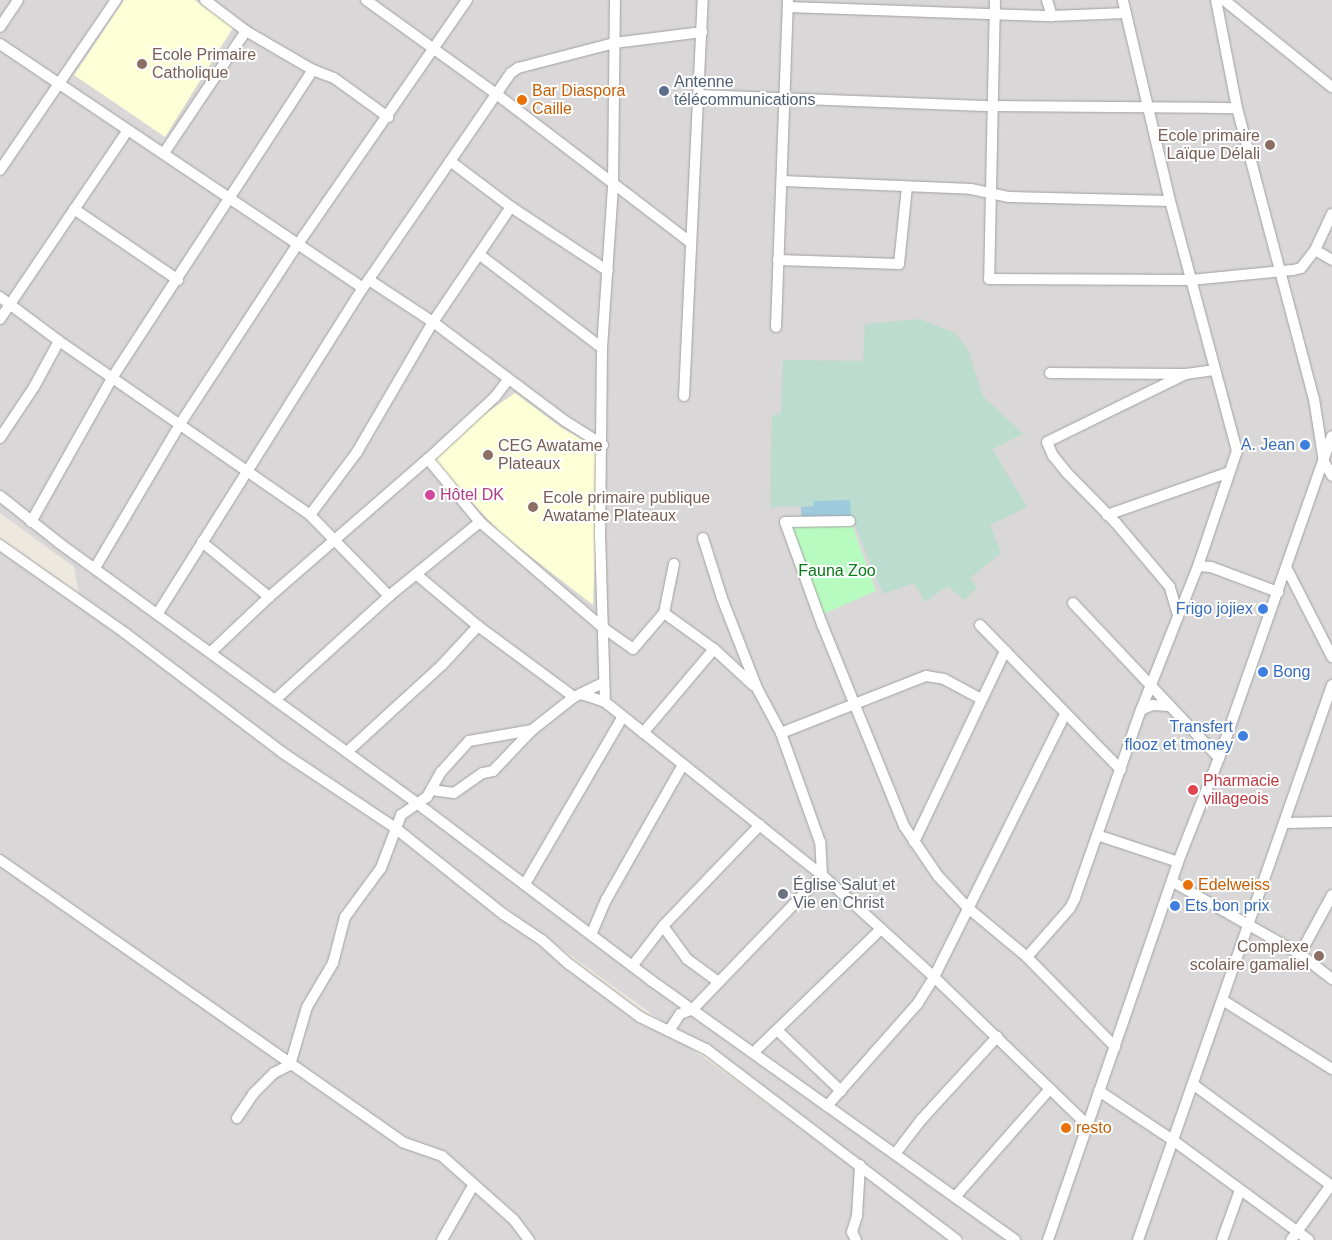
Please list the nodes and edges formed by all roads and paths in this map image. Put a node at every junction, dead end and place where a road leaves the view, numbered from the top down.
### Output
1 (18, 0) edge
2 (116, 0) edge
3 (467, 0) edge
4 (614, 0) edge
5 (703, 0) edge
6 (869, 0) edge
7 (994, 0) edge
8 (1047, 0) edge
9 (1123, 0) edge
10 (1216, 0) edge
11 (1224, 0) edge
12 (209, 1) edge
13 (369, 1) edge
14 (788, 4) edge
15 (869, 12) junction
16 (1126, 13) junction
17 (995, 15) junction
18 (1052, 16) junction
19 (0, 27) edge
20 (246, 31) junction
21 (702, 32) junction
22 (614, 43) junction
23 (0, 44) edge
24 (434, 50) junction
25 (313, 70) junction
26 (59, 83) junction
27 (1332, 87) edge
28 (495, 93) junction
29 (699, 95) junction
30 (785, 96) junction
31 (1147, 105) junction
32 (992, 106) junction
33 (1237, 108) junction
34 (388, 117) junction
35 (128, 130) junction
36 (164, 153) junction
37 (450, 162) junction
38 (0, 170) edge
39 (783, 181) junction
40 (613, 185) junction
41 (907, 187) junction
42 (989, 193) junction
43 (228, 196) junction
44 (1170, 201) junction
45 (511, 208) junction
46 (74, 210) junction
47 (1332, 214) edge
48 (690, 242) junction
49 (298, 244) junction
50 (1315, 250) junction
51 (480, 255) junction
52 (778, 260) junction
53 (1332, 260) edge
54 (608, 271) junction
55 (1279, 272) junction
56 (178, 280) junction
57 (1191, 280) junction
58 (366, 284) junction
59 (0, 297) edge
60 (10, 304) junction
61 (0, 319) edge
62 (433, 322) junction
63 (776, 327) dead end
64 (59, 341) junction
65 (602, 348) junction
66 (1214, 370) junction
67 (1050, 373) dead end
68 (1186, 374) junction
69 (112, 378) junction
70 (508, 380) junction
71 (684, 396) dead end
72 (180, 424) junction
73 (1332, 436) edge
74 (0, 438) edge
75 (603, 445) junction
76 (428, 459) junction
77 (1324, 462) junction
78 (250, 470) junction
79 (1230, 472) junction
80 (1332, 476) edge
81 (0, 496) edge
82 (310, 515) junction
83 (1107, 515) junction
84 (850, 521) dead end
85 (31, 522) junction
86 (480, 522) junction
87 (703, 538) dead end
88 (337, 540) junction
89 (202, 542) junction
90 (0, 545) edge
91 (674, 564) dead end
92 (1198, 566) junction
93 (95, 568) junction
94 (1287, 569) junction
95 (417, 575) junction
96 (1278, 592) junction
97 (269, 596) junction
98 (389, 596) junction
99 (1073, 603) dead end
100 (1177, 612) junction
101 (158, 613) junction
102 (664, 613) junction
103 (980, 625) dead end
104 (478, 626) junction
105 (602, 627) junction
106 (714, 649) junction
107 (1005, 651) junction
108 (211, 652) junction
109 (1332, 657) edge
110 (603, 683) junction
111 (1332, 685) edge
112 (1150, 686) junction
113 (757, 688) junction
114 (578, 695) junction
115 (276, 699) junction
116 (981, 699) junction
117 (606, 702) junction
118 (856, 706) junction
119 (1168, 706) junction
120 (1141, 710) junction
121 (1064, 714) junction
122 (623, 716) junction
123 (532, 730) junction
124 (643, 732) junction
125 (781, 733) junction
126 (347, 752) junction
127 (1219, 758) junction
128 (682, 766) junction
129 (1120, 770) junction
130 (432, 790) junction
131 (418, 804) junction
132 (1332, 822) edge
133 (1286, 823) junction
134 (760, 825) junction
135 (394, 827) junction
136 (1097, 834) junction
137 (914, 842) junction
138 (0, 860) edge
139 (1178, 862) junction
140 (822, 875) junction
141 (1173, 882) junction
142 (525, 884) junction
143 (1332, 895) edge
144 (968, 908) junction
145 (663, 926) junction
146 (1250, 926) junction
147 (881, 929) junction
148 (590, 935) junction
149 (1300, 954) junction
150 (1027, 956) junction
151 (633, 965) junction
152 (934, 976) junction
153 (1332, 979) edge
154 (720, 982) junction
155 (1224, 1001) junction
156 (693, 1009) junction
157 (669, 1031) junction
158 (778, 1031) junction
159 (997, 1038) junction
160 (1115, 1046) junction
161 (754, 1052) junction
162 (290, 1065) junction
163 (1332, 1069) edge
164 (1194, 1085) junction
165 (1050, 1089) junction
166 (841, 1091) junction
167 (1099, 1091) junction
168 (827, 1106) junction
169 (238, 1118) dead end
170 (1087, 1125) junction
171 (1174, 1141) junction
172 (896, 1154) junction
173 (860, 1165) junction
174 (474, 1184) junction
175 (1331, 1185) edge
176 (1240, 1190) junction
177 (955, 1197) junction
178 (1294, 1236) edge
179 (442, 1240) edge
180 (529, 1240) edge
181 (856, 1240) edge
182 (957, 1240) edge
183 (1014, 1240) edge
184 (1048, 1240) edge
185 (1138, 1240) edge
186 (1222, 1240) edge
187 (1309, 1240) edge

1 - 19 street
2 - 26 street
3 - 24 street
4 - 22 street
5 - 21 street
6 - 15 street
7 - 17 street
8 - 18 street
9 - 16 street
10 - 33 street
11 - 27 street
12 - 20 street
13 - 24 street
14 - 15 street
14 - 30 street
15 - 17 street
16 - 18 street
16 - 31 street
17 - 18 street
17 - 32 street
20 - 25 street
20 - 36 street
21 - 22 street
21 - 29 street
22 - 28 street
22 - 40 street
23 - 26 street
24 - 28 street
24 - 34 street
25 - 34 street
25 - 43 street
26 - 35 street
26 - 38 street
28 - 37 street
28 - 40 street
29 - 30 street
29 - 48 street
30 - 32 street
30 - 39 street
31 - 32 street
31 - 33 street
31 - 44 street
32 - 42 street
33 - 55 street
34 - 49 street
35 - 36 street
35 - 46 street
36 - 43 street
37 - 45 street
37 - 58 street
39 - 41 street
39 - 52 street
40 - 48 street
40 - 54 street
41 - 42 street
41 - 52 street
42 - 44 street
42 - 57 street
43 - 49 street
43 - 56 street
44 - 57 street
45 - 51 street
45 - 54 street
46 - 56 street
46 - 60 street
47 - 50 street
48 - 71 street
49 - 58 street
49 - 72 street
50 - 53 street
50 - 55 street
51 - 62 street
51 - 65 street
52 - 63 street
54 - 65 street
55 - 57 street
55 - 77 street
56 - 69 street
57 - 66 street
58 - 62 street
58 - 78 street
59 - 60 street
60 - 61 street
60 - 64 street
62 - 70 street
62 - 82 street
64 - 69 street
64 - 74 street
65 - 75 street
66 - 68 street
66 - 79 street
67 - 68 street
68 - 83 street
69 - 72 street
69 - 85 street
70 - 75 street
70 - 76 street
72 - 78 street
72 - 93 street
73 - 77 street
75 - 105 street
76 - 86 street
76 - 88 street
77 - 80 street
77 - 94 street
78 - 82 street
78 - 89 street
79 - 83 street
79 - 92 street
81 - 85 street
82 - 88 street
83 - 100 street
84 - 118 street
85 - 93 street
86 - 95 street
86 - 105 street
87 - 113 street
88 - 97 street
88 - 98 street
89 - 97 street
89 - 101 street
90 - 135 street
91 - 102 street
92 - 96 street
92 - 100 street
93 - 101 street
94 - 96 street
94 - 109 street
95 - 98 street
95 - 104 street
96 - 127 street
97 - 108 street
98 - 115 street
99 - 112 street
100 - 112 street
101 - 108 street
102 - 105 street
102 - 106 street
103 - 107 street
104 - 114 street
104 - 126 street
105 - 110 street
106 - 113 street
106 - 124 street
107 - 116 street
107 - 121 street
108 - 115 street
110 - 114 street
110 - 117 street
111 - 133 street
112 - 119 street
112 - 120 street
113 - 125 street
114 - 117 street
114 - 123 street
115 - 126 street
116 - 118 street
116 - 137 street
117 - 122 street
118 - 125 street
118 - 137 street
119 - 120 street
119 - 127 street
120 - 129 street
121 - 129 street
121 - 144 street
122 - 124 street
122 - 142 street
123 - 130 street
123 - 130 street
124 - 128 street
125 - 140 street
126 - 131 street
127 - 139 street
128 - 134 street
128 - 148 street
129 - 136 street
130 - 131 street
131 - 135 street
131 - 142 street
132 - 133 street
133 - 146 street
134 - 140 street
134 - 145 street
135 - 157 street
135 - 162 street
136 - 139 street
136 - 150 street
137 - 144 street
138 - 162 street
139 - 141 street
140 - 147 street
140 - 154 street
141 - 146 street
141 - 160 street
142 - 148 street
143 - 149 street
144 - 150 street
144 - 152 street
145 - 151 street
145 - 154 street
146 - 149 street
146 - 155 street
147 - 152 street
147 - 158 street
148 - 151 street
149 - 153 street
150 - 160 street
151 - 156 street
152 - 159 street
152 - 166 street
154 - 156 street
155 - 163 street
155 - 164 street
156 - 157 street
156 - 161 street
157 - 173 street
158 - 161 street
158 - 166 street
159 - 165 street
159 - 172 street
160 - 167 street
161 - 168 street
162 - 169 street
162 - 174 street
164 - 171 street
164 - 175 street
165 - 170 street
165 - 177 street
166 - 168 street
167 - 170 street
167 - 171 street
168 - 172 street
170 - 184 street
171 - 176 street
171 - 185 street
172 - 177 street
173 - 181 street
173 - 182 street
174 - 179 street
174 - 180 street
175 - 178 street
176 - 178 street
176 - 186 street
177 - 183 street
178 - 187 street

